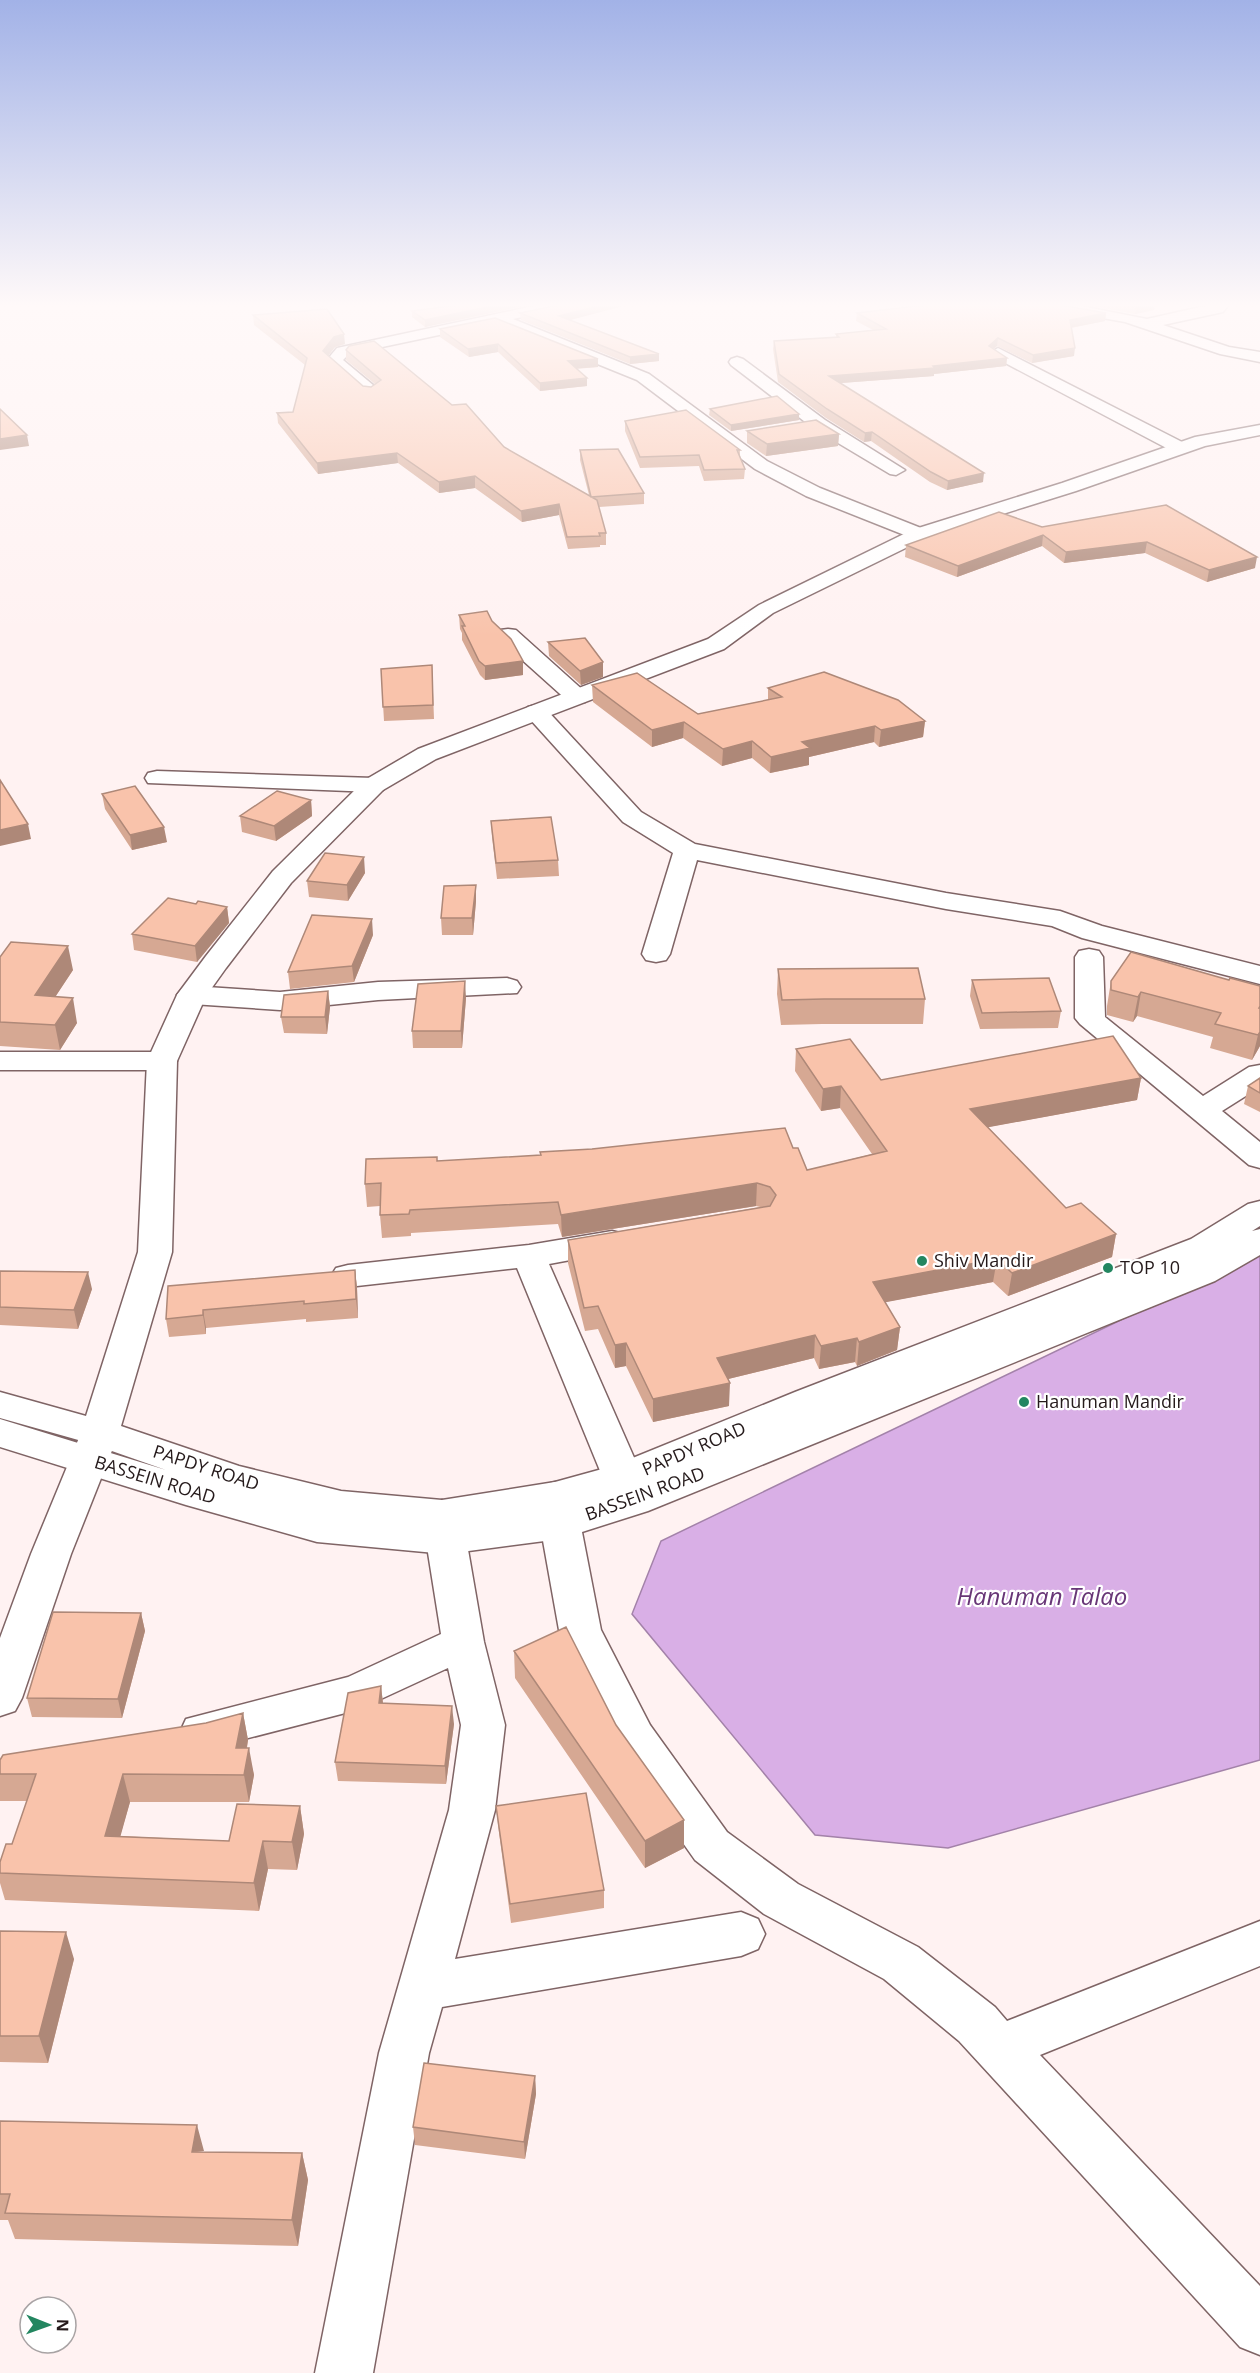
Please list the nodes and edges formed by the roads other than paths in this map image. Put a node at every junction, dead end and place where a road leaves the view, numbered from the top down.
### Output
1 (694, 415) edge
2 (807, 415) edge
3 (1116, 415) edge
4 (819, 424) junction
5 (795, 428) edge
6 (1260, 429) edge
7 (749, 435) edge
8 (726, 439) junction
9 (1180, 448) junction
10 (896, 470) dead end
11 (919, 534) junction
12 (508, 635) edge
13 (577, 697) junction
14 (536, 712) junction
15 (157, 778) dead end
16 (374, 785) junction
17 (687, 850) junction
18 (656, 954) dead end
19 (1089, 957) dead end
20 (1260, 975) edge
21 (507, 987) dead end
22 (192, 995) junction
23 (0, 1061) edge
24 (162, 1061) junction
25 (1260, 1074) edge
26 (1203, 1109) junction
27 (1260, 1158) edge
28 (1260, 1211) edge
29 (643, 1237) edge
30 (1260, 1240) edge
31 (529, 1256) junction
32 (348, 1276) edge
33 (0, 1404) edge
34 (0, 1433) edge
35 (95, 1447) junction
36 (623, 1478) junction
37 (557, 1510) junction
38 (444, 1527) junction
39 (463, 1642) junction
40 (0, 1698) edge
41 (164, 1738) edge
42 (741, 1934) dead end
43 (1260, 1943) edge
44 (423, 1987) junction
45 (999, 2048) junction
46 (1260, 2327) edge
47 (344, 2373) edge

1 - 8 street
2 - 4 street
3 - 9 street
4 - 5 street
4 - 10 street
6 - 9 street
7 - 8 street
8 - 11 street
9 - 11 street
11 - 13 street
12 - 13 street
13 - 14 street
14 - 16 street
14 - 17 street
15 - 16 street
16 - 22 street
17 - 18 street
17 - 20 street
19 - 26 street
21 - 22 street
22 - 24 street
23 - 24 street
24 - 35 street
25 - 26 street
26 - 27 street
28 - 36 street, PAPDY ROAD
29 - 31 street
30 - 37 street, BASSEIN ROAD
31 - 32 street
31 - 36 street
33 - 35 street
34 - 35 street, BASSEIN ROAD
35 - 38 street, BASSEIN ROAD
35 - 40 street
36 - 37 street, PAPDY ROAD
37 - 38 street, BASSEIN ROAD
37 - 45 street
38 - 39 street
39 - 41 street
39 - 44 street
42 - 44 street
43 - 45 street
44 - 47 street
45 - 46 street

